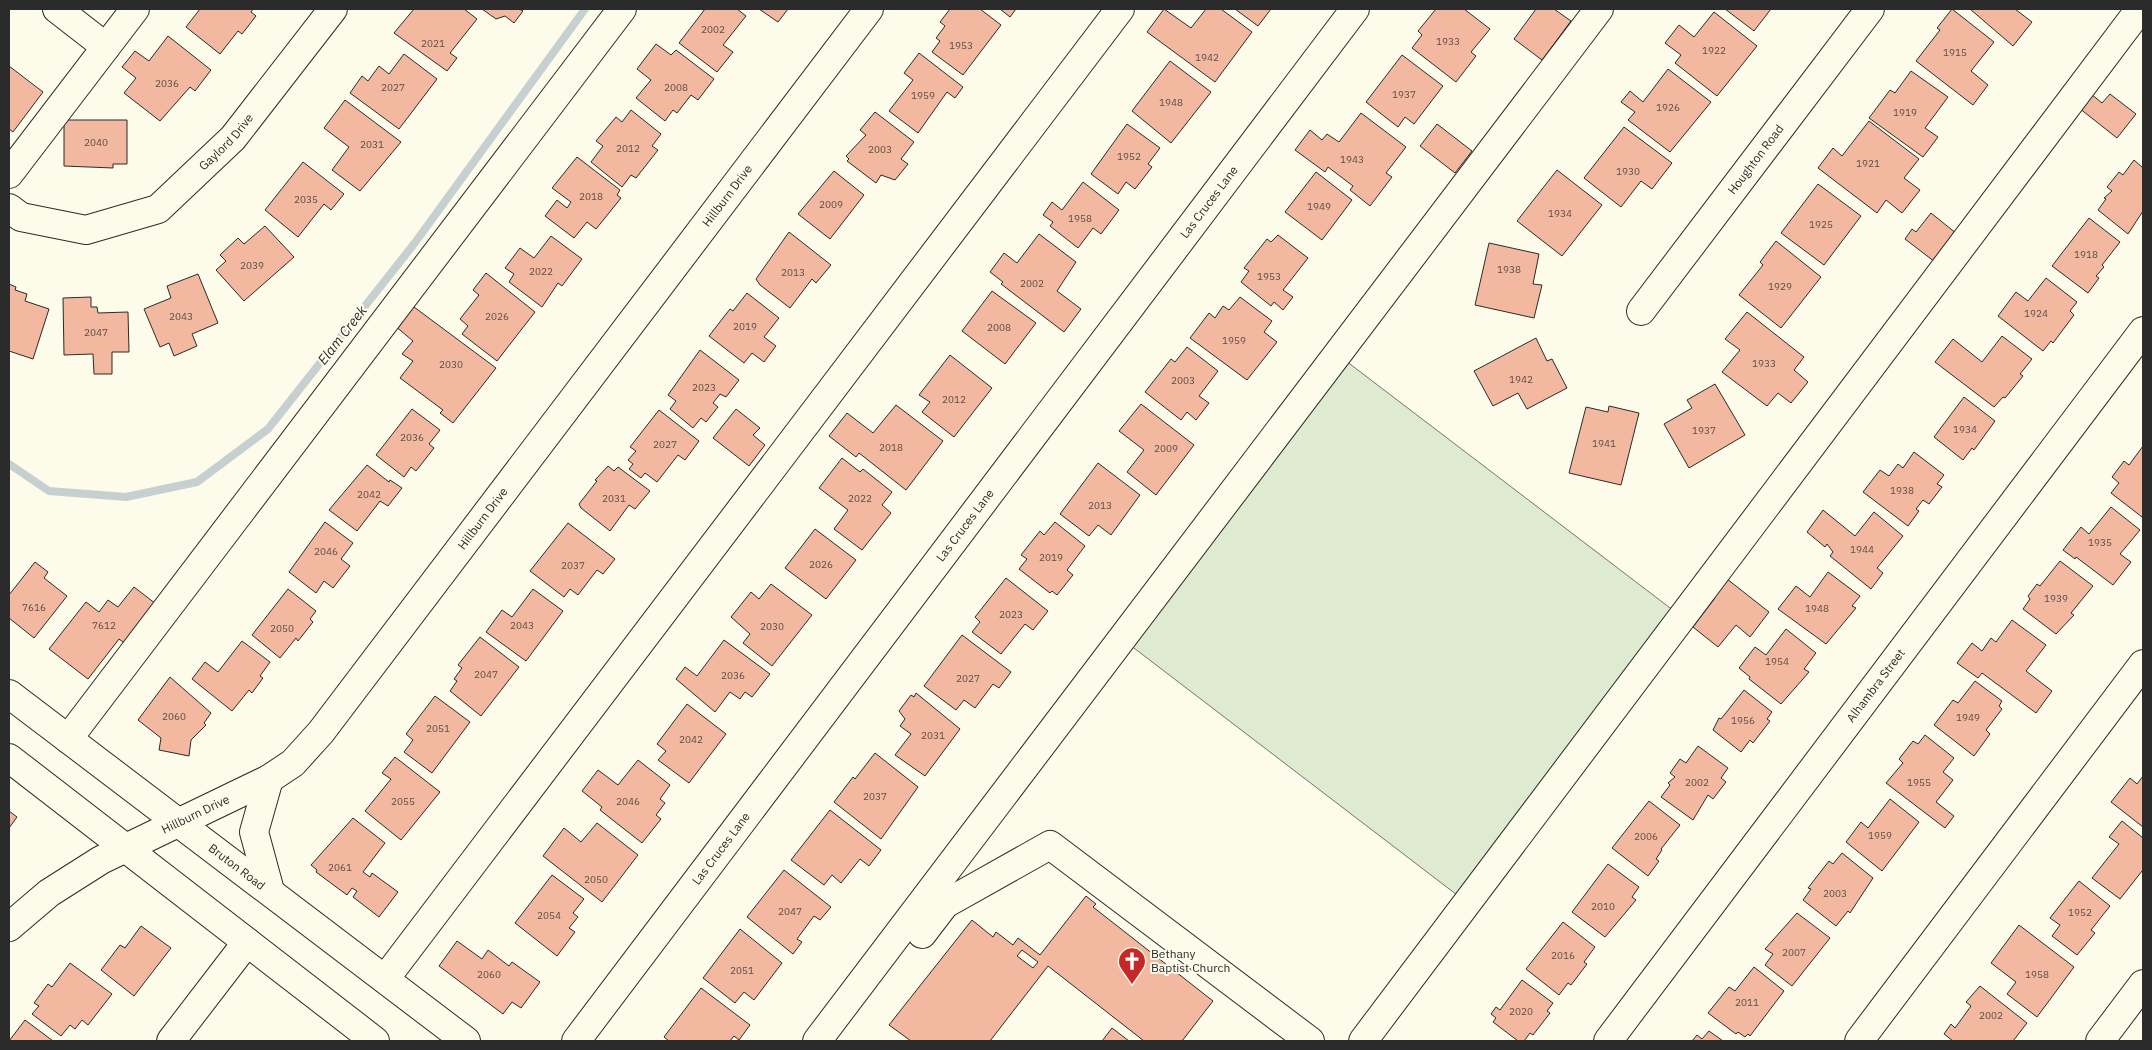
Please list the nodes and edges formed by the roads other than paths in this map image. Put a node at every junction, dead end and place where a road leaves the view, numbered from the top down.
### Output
1 (57, 9) edge
2 (135, 9) edge
3 (333, 9) edge
4 (622, 9) edge
5 (869, 9) edge
6 (1120, 9) edge
7 (1355, 9) edge
8 (1599, 9) edge
9 (1870, 9) edge
10 (2140, 9) edge
11 (106, 46) junction
12 (9, 174) edge
13 (9, 208) edge
14 (1640, 310) dead end
15 (2143, 331) edge
16 (2143, 664) edge
17 (9, 694) edge
18 (68, 739) junction
19 (9, 758) edge
20 (269, 779) junction
21 (177, 823) junction
22 (126, 849) junction
23 (270, 891) junction
24 (9, 927) edge
25 (247, 942) junction
26 (386, 979) junction
27 (2143, 984) edge
28 (171, 1041) edge
29 (375, 1041) edge
30 (466, 1041) edge
31 (576, 1041) edge
32 (817, 1041) edge
33 (839, 1041) edge
34 (1310, 1041) edge
35 (1363, 1041) edge
36 (1608, 1041) edge
37 (1859, 1041) edge
38 (2100, 1041) edge

1 - 11 street
2 - 11 street
3 - 13 street, Gaylord Drive
4 - 18 street
5 - 20 street, Hillburn Drive
6 - 26 street
7 - 31 street, Las Cruces Lane
8 - 32 street
9 - 14 street, Houghton Road
10 - 35 street
11 - 12 street
15 - 36 street, Alhambra Street
16 - 37 street
17 - 18 street, Bruton Road
18 - 21 street, Bruton Road
19 - 22 street
20 - 21 street, Hillburn Drive
20 - 23 street
21 - 22 street, Hillburn Drive
21 - 23 street, Bruton Road
22 - 24 street, Hillburn Drive
22 - 25 street
23 - 26 street, Bruton Road
25 - 28 street
25 - 29 street
26 - 30 street, Bruton Road
27 - 38 street
33 - 34 street

